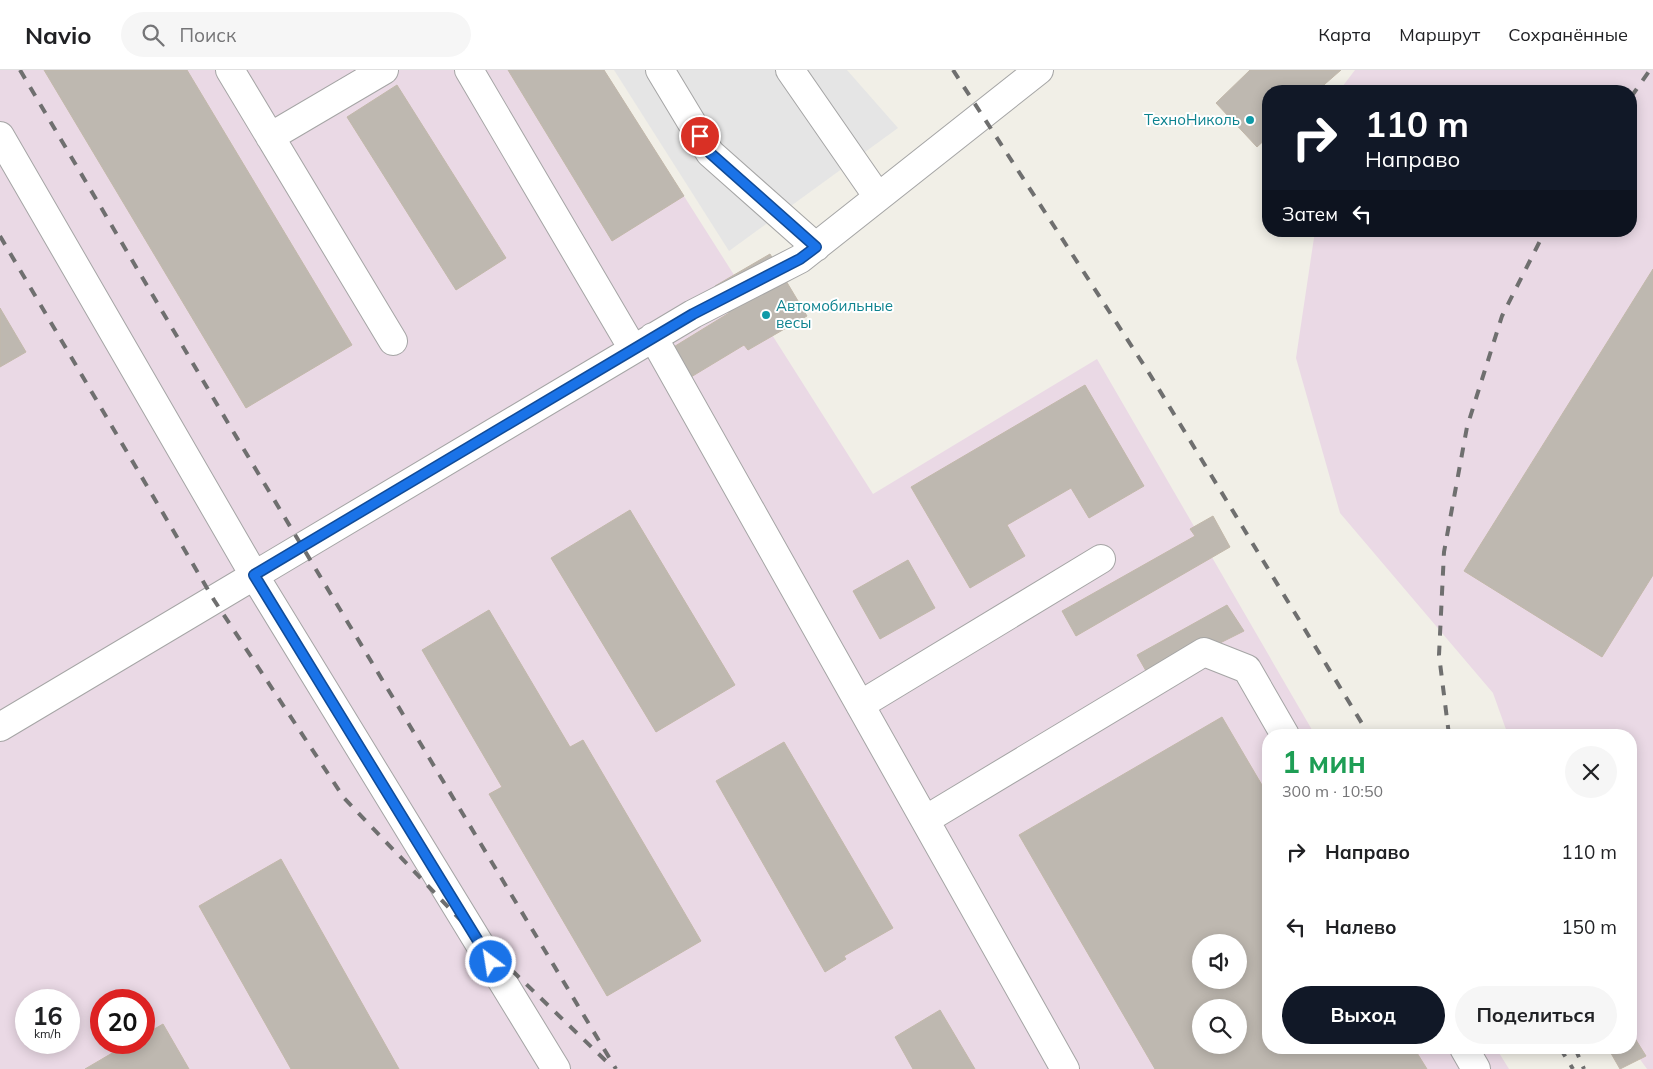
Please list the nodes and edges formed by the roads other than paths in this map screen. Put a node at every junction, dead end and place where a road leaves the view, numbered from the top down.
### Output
1 (230, 70) edge
2 (384, 70) edge
3 (469, 70) edge
4 (660, 70) edge
5 (790, 70) edge
6 (1039, 70) edge
7 (0, 136) edge
8 (270, 137) junction
9 (878, 197) junction
10 (816, 247) junction
11 (393, 341) dead end
12 (643, 343) junction
13 (1101, 559) dead end
14 (254, 575) junction
15 (860, 705) junction
16 (0, 727) edge
17 (1282, 729) edge
18 (925, 820) junction
19 (1467, 1054) edge
20 (556, 1069) edge
21 (1065, 1069) edge
22 (1476, 1069) edge

1 - 8 lane
2 - 8 lane
3 - 12 lane
4 - 10 lane
5 - 9 lane
6 - 9 lane
7 - 14 lane
8 - 11 lane
9 - 10 lane
10 - 12 lane
12 - 14 lane
12 - 15 lane
13 - 15 lane
14 - 16 lane
14 - 20 lane
15 - 18 lane
17 - 18 lane
18 - 21 lane
19 - 22 lane

